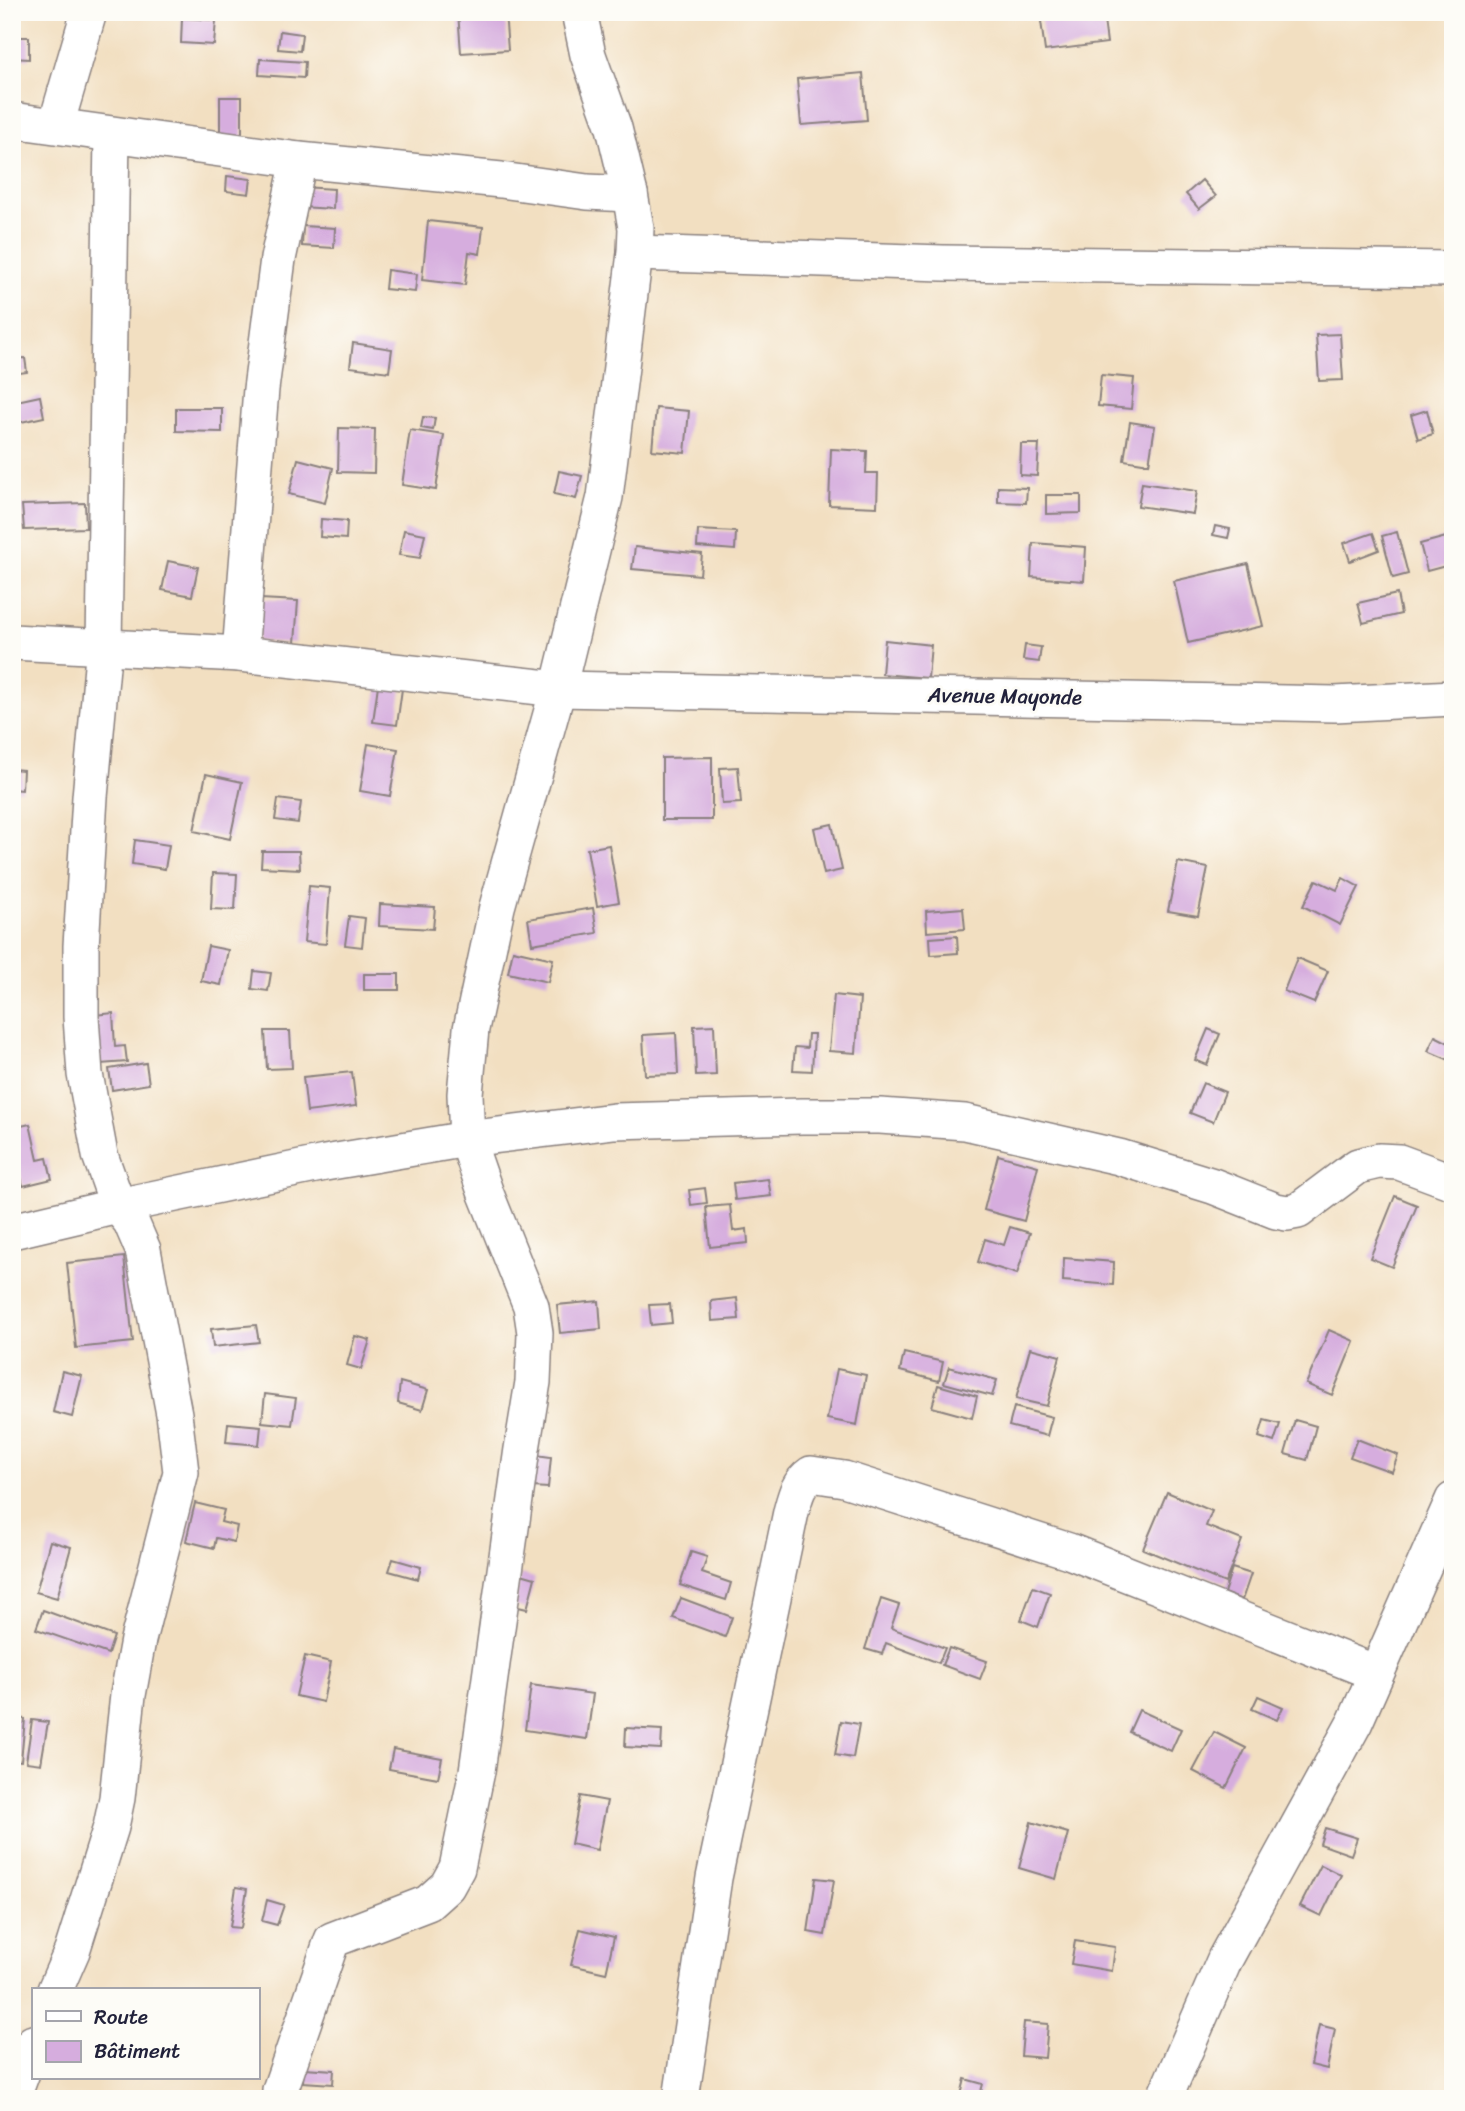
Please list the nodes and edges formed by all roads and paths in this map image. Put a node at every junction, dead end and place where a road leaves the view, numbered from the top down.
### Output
1 (89, 12) edge
2 (579, 12) edge
3 (12, 120) edge
4 (56, 125) junction
5 (112, 135) junction
6 (299, 160) junction
7 (630, 194) junction
8 (635, 253) junction
9 (1453, 269) edge
10 (12, 642) edge
11 (104, 645) junction
12 (240, 654) junction
13 (558, 689) junction
14 (1453, 698) edge
15 (467, 1139) junction
16 (1453, 1182) edge
17 (118, 1206) junction
18 (12, 1231) edge
19 (1453, 1500) edge
20 (1376, 1673) junction
21 (56, 1988) edge
22 (32, 2046) edge
23 (12, 2099) edge
24 (281, 2099) edge
25 (681, 2099) edge
26 (1164, 2099) edge

1 - 4 street
2 - 7 street
3 - 4 street
4 - 5 street
5 - 6 street
5 - 11 street
6 - 7 street
6 - 12 street
7 - 8 street
8 - 9 street
8 - 13 street
10 - 11 street, Avenue Mayonde
11 - 12 street, Avenue Mayonde
11 - 17 street
12 - 13 street, Avenue Mayonde
13 - 14 street, Avenue Mayonde
13 - 15 street
15 - 16 street
15 - 17 street
15 - 24 street
17 - 18 street
17 - 21 street
19 - 20 street
20 - 25 street
20 - 26 street
22 - 23 street

